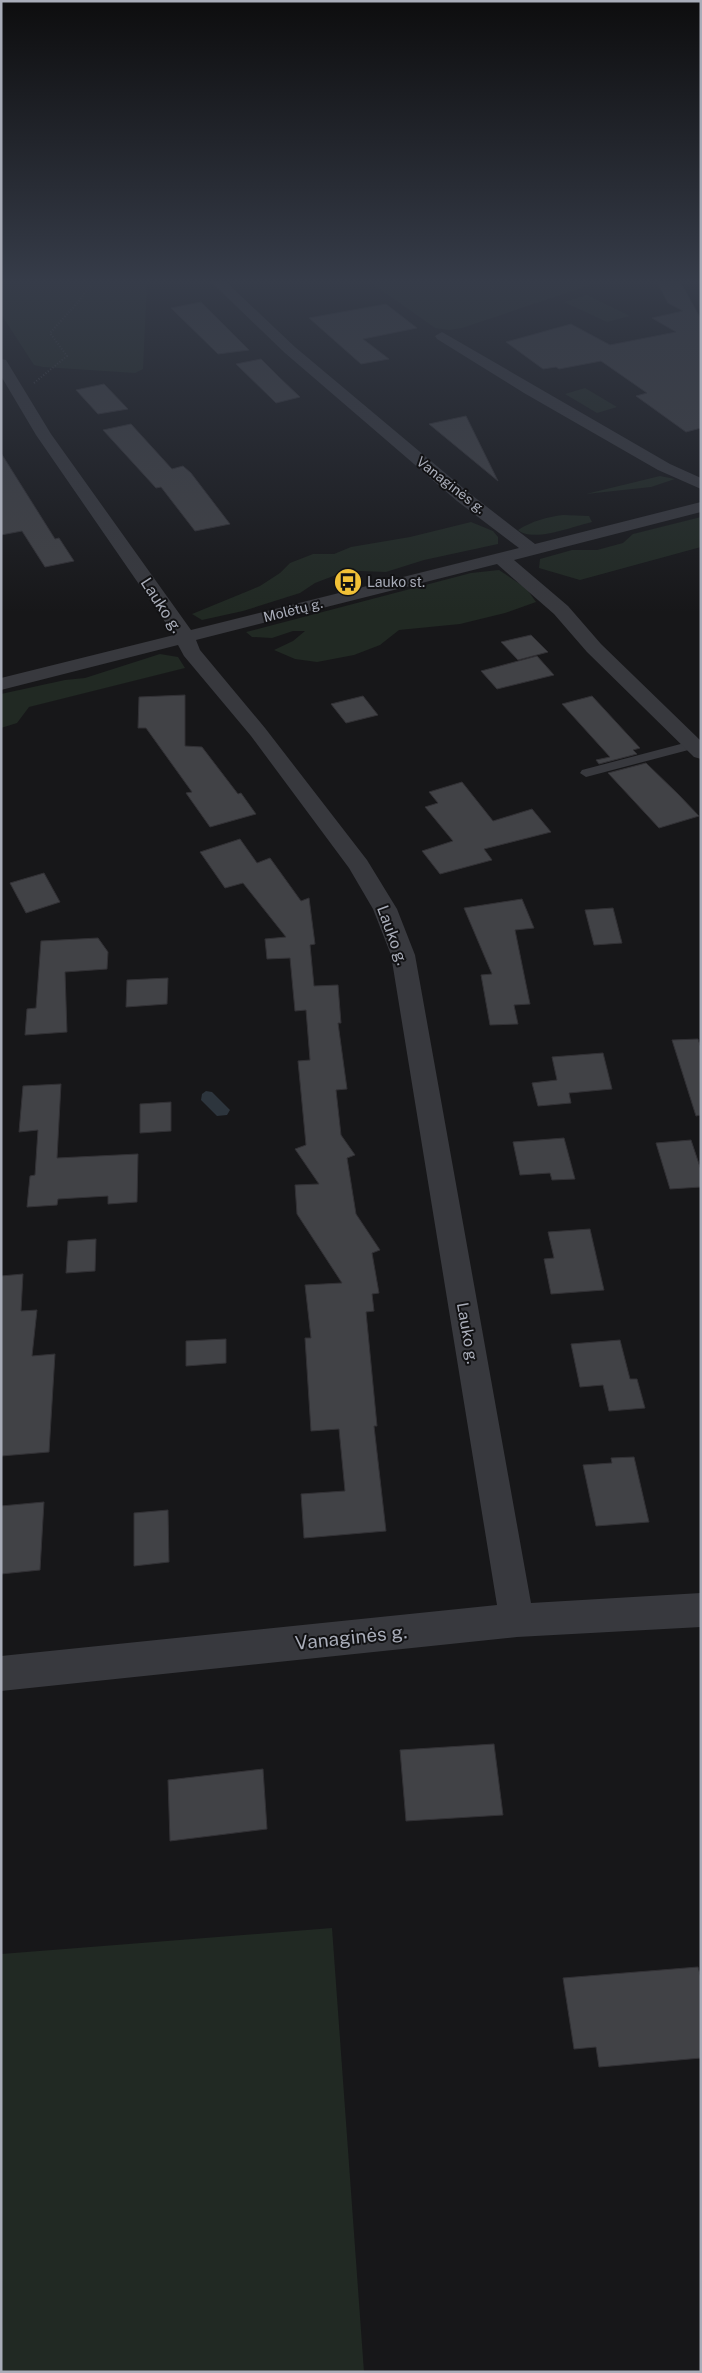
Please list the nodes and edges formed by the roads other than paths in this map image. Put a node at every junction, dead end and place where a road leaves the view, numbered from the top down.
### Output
1 (18, 391) edge
2 (337, 391) edge
3 (531, 391) edge
4 (701, 484) edge
5 (701, 507) edge
6 (531, 549) junction
7 (500, 557) junction
8 (184, 638) junction
9 (1, 684) edge
10 (696, 749) edge
11 (586, 773) dead end
12 (701, 1610) edge
13 (517, 1620) junction
14 (1, 1674) edge

1 - 8 street, Lauko g.
2 - 6 street, Vanaginės g.
3 - 4 street
5 - 6 street, Molėtų g.
6 - 7 street, Molėtų g.
7 - 8 street, Molėtų g.
7 - 10 street
8 - 9 street, Molėtų g.
8 - 13 street, Lauko g.
10 - 11 lane
12 - 13 street, Vanaginės g.
13 - 14 street, Vanaginės g.

